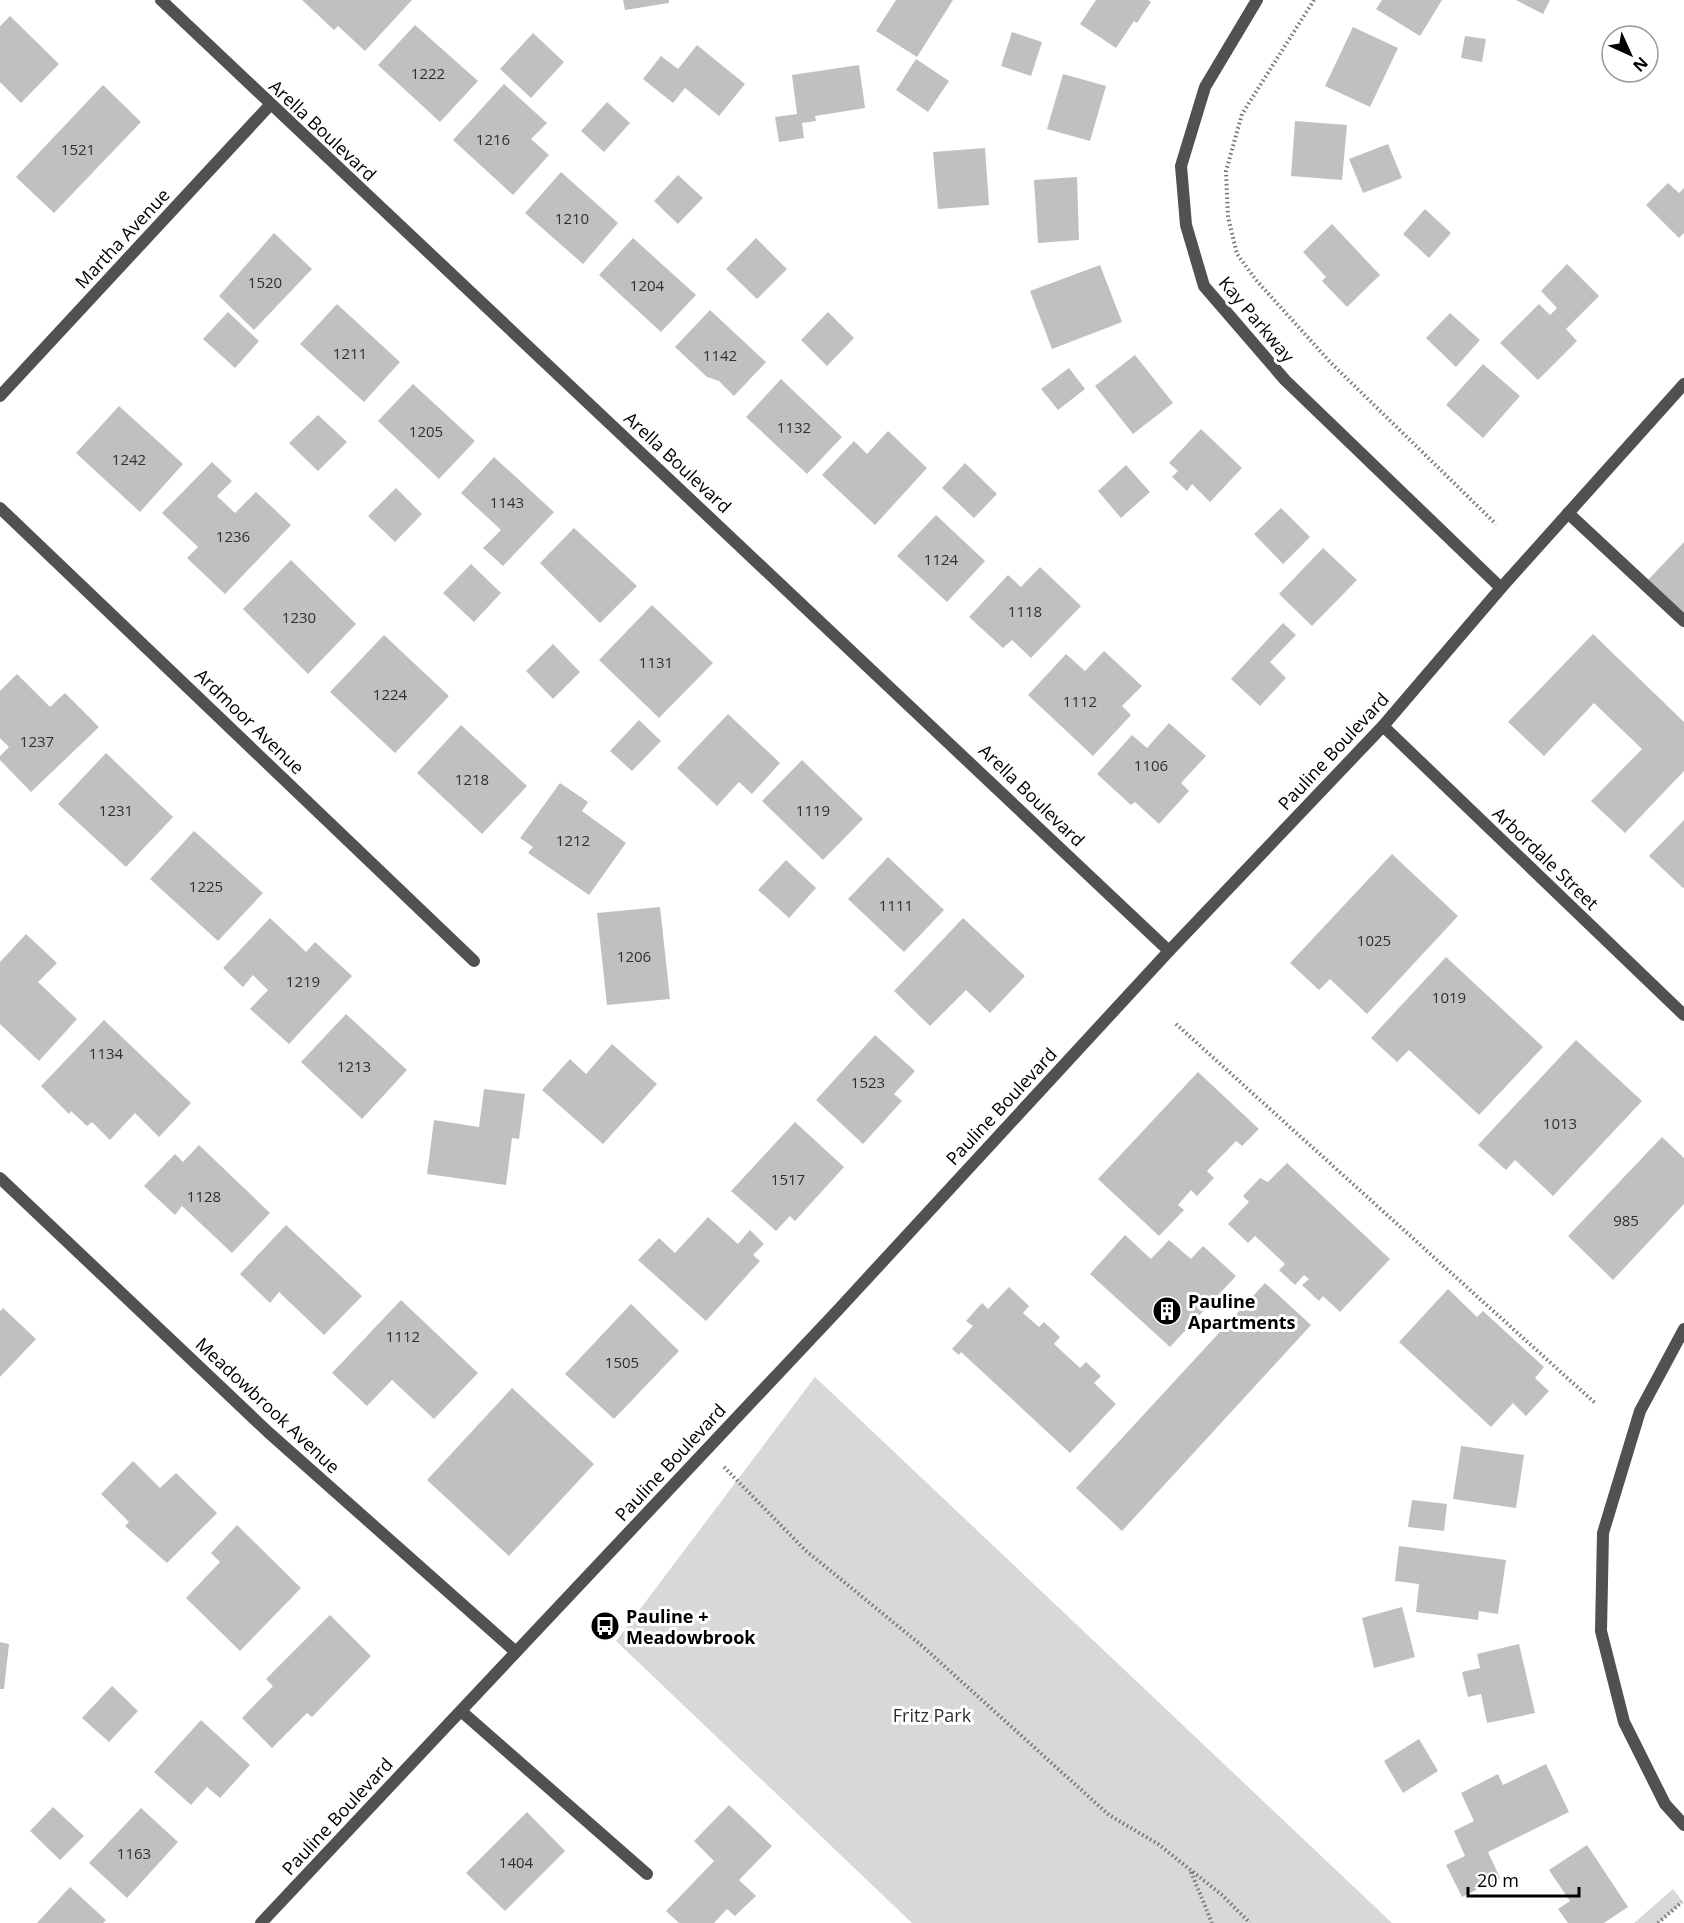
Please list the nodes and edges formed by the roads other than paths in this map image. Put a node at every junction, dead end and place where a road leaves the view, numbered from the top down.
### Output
1 (161, 0) edge
2 (1257, 0) edge
3 (270, 105) junction
4 (1684, 384) edge
5 (0, 396) edge
6 (0, 508) edge
7 (1568, 513) junction
8 (1501, 588) junction
9 (1684, 621) edge
10 (1383, 726) junction
11 (1169, 951) junction
12 (474, 961) dead end
13 (1684, 1015) edge
14 (0, 1178) edge
15 (1684, 1329) edge
16 (516, 1652) junction
17 (461, 1711) junction
18 (1684, 1825) edge
19 (647, 1874) dead end
20 (261, 1923) edge

1 - 3 street, Arella Boulevard
2 - 8 street, Kay Parkway
3 - 5 street, Martha Avenue
3 - 11 street, Arella Boulevard
4 - 7 street, Pauline Boulevard
6 - 12 street, Ardmoor Avenue
7 - 8 street, Pauline Boulevard
7 - 9 street
8 - 10 street, Pauline Boulevard
10 - 11 street, Pauline Boulevard
10 - 13 street, Arbordale Street
11 - 16 street, Pauline Boulevard
14 - 16 street, Meadowbrook Avenue
15 - 18 street
16 - 17 street, Pauline Boulevard
17 - 19 street
17 - 20 street, Pauline Boulevard

